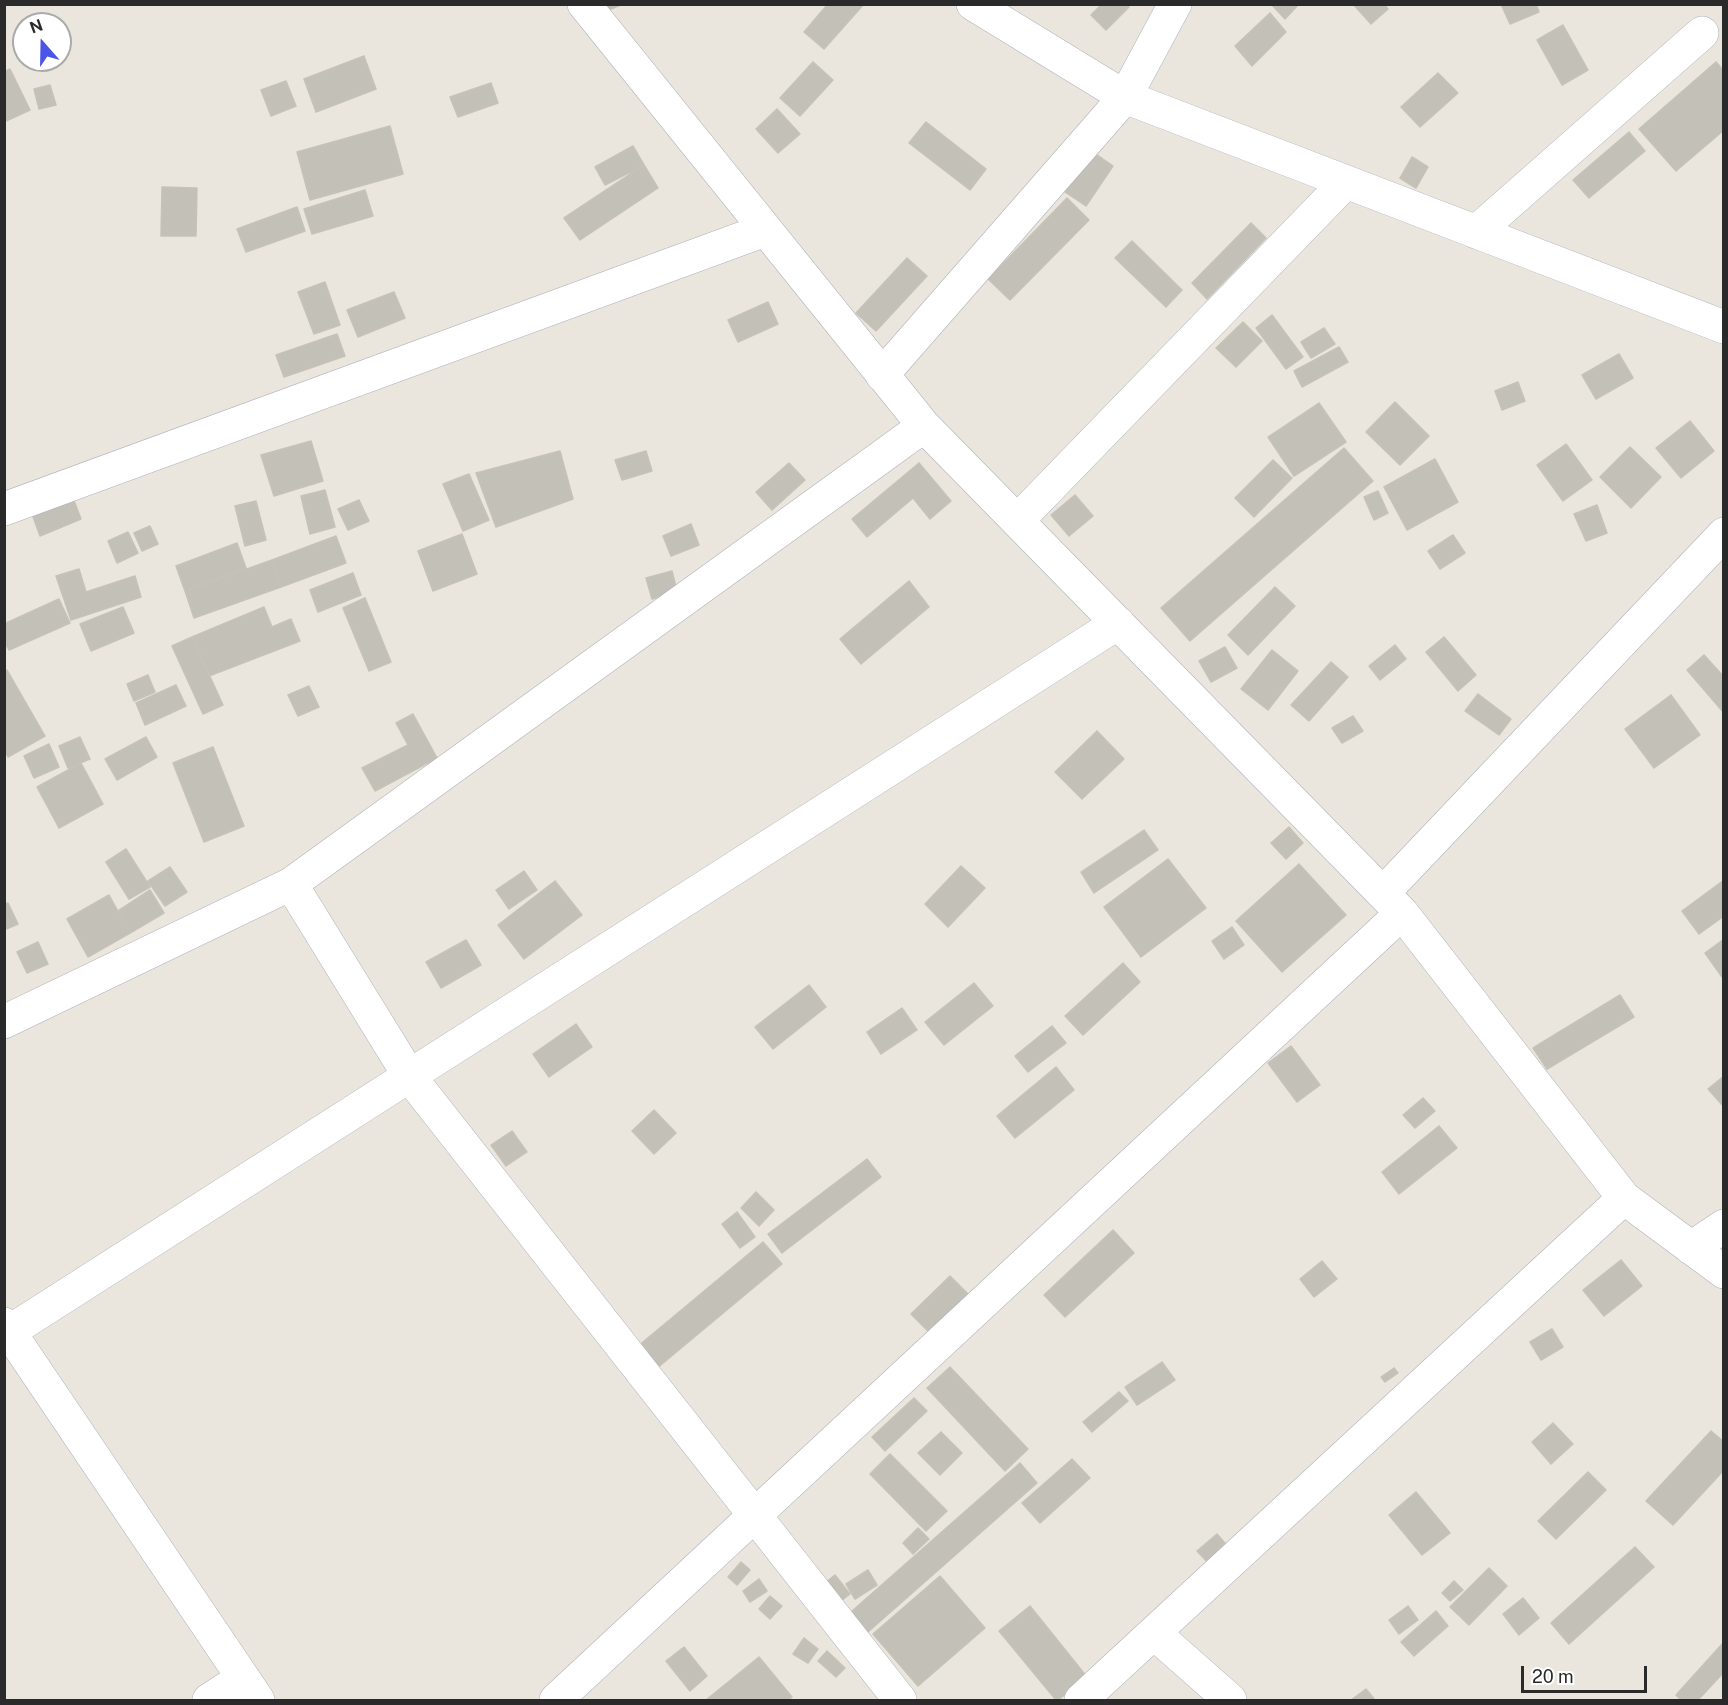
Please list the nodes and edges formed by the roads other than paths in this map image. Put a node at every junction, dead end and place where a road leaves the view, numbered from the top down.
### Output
1 (584, 4) edge
2 (973, 4) edge
3 (1175, 4) edge
4 (1701, 33) dead end
5 (1125, 97) junction
6 (1346, 182) junction
7 (765, 230) junction
8 (1476, 232) junction
9 (1714, 316) edge
10 (882, 375) junction
11 (924, 426) junction
12 (4, 509) edge
13 (1017, 521) junction
14 (1724, 534) edge
15 (1118, 623) junction
16 (291, 884) junction
17 (1393, 903) junction
18 (4, 1022) edge
19 (410, 1077) junction
20 (1624, 1198) junction
21 (1724, 1226) edge
22 (1691, 1248) junction
23 (1724, 1272) edge
24 (6, 1331) edge
25 (755, 1516) junction
26 (1154, 1633) junction
27 (251, 1689) edge
28 (209, 1701) edge
29 (555, 1701) edge
30 (900, 1701) edge
31 (1081, 1701) edge
32 (1230, 1701) edge

1 - 7 street
2 - 5 street
3 - 5 street
4 - 8 street
5 - 6 street
5 - 10 street
6 - 8 street
6 - 13 street
7 - 10 street
7 - 12 street
8 - 9 street
10 - 11 street
11 - 13 street
11 - 16 street
13 - 15 street
14 - 17 street
15 - 17 street
15 - 19 street
16 - 18 street
16 - 19 street
17 - 20 street
17 - 25 street
19 - 24 street
19 - 25 street
20 - 22 street
20 - 26 street
21 - 22 street
22 - 23 street
24 - 27 street
25 - 29 street
25 - 30 street
26 - 31 street
26 - 32 street
27 - 28 street

